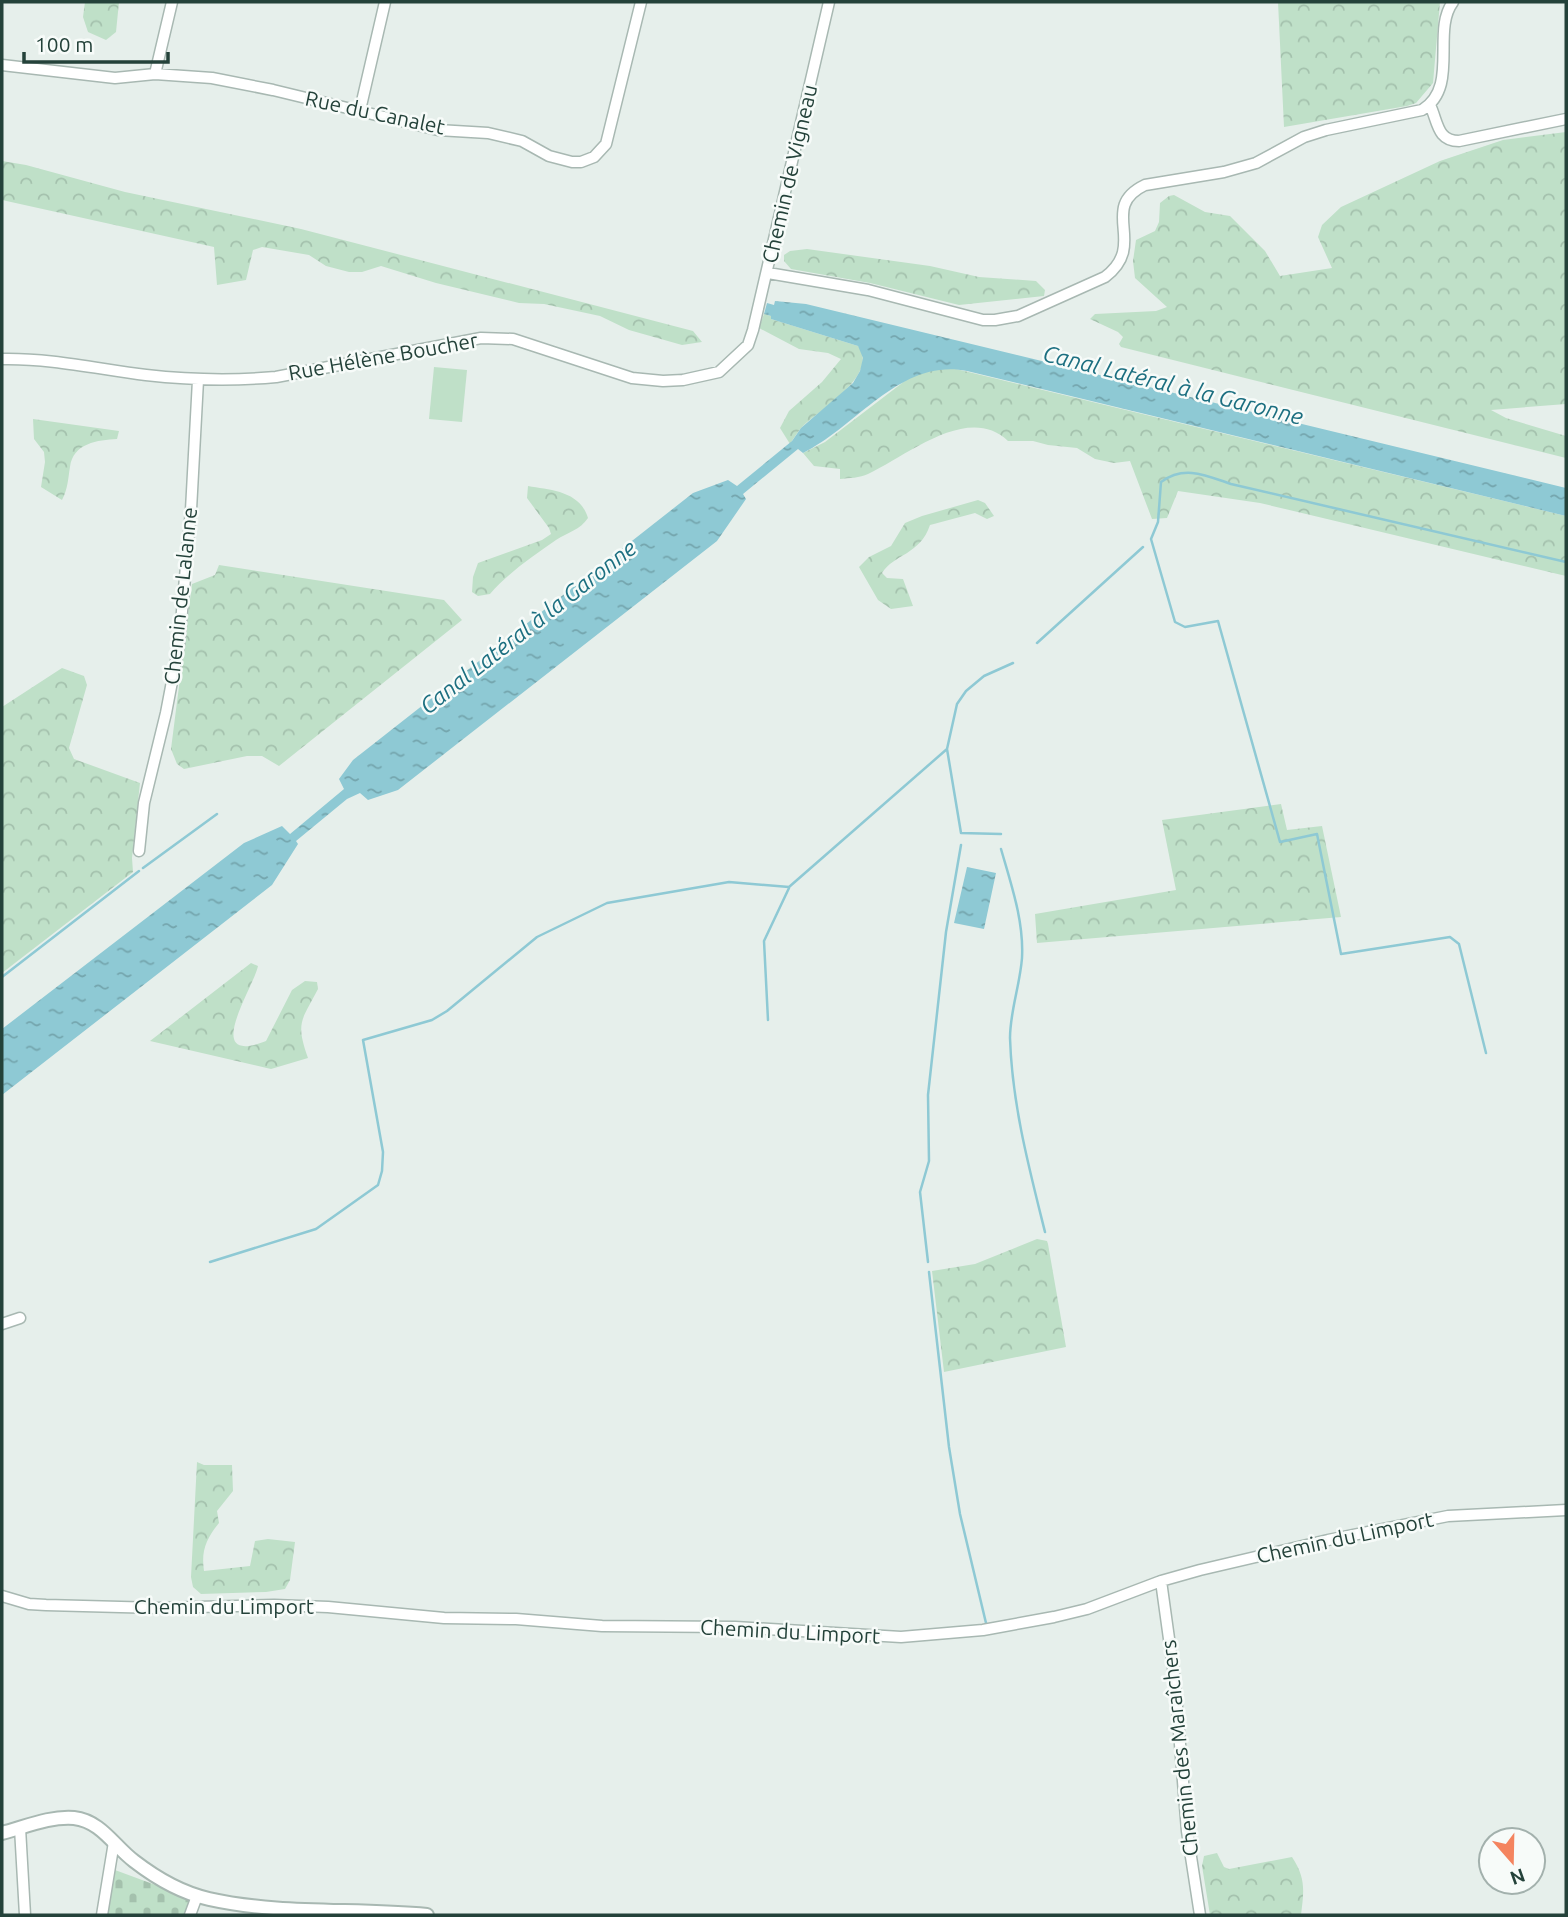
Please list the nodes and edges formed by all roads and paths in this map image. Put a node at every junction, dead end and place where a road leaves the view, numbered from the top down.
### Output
1 (172, 2) edge
2 (385, 2) edge
3 (641, 2) edge
4 (829, 2) edge
5 (1453, 2) edge
6 (2, 65) edge
7 (155, 74) junction
8 (1430, 105) junction
9 (360, 110) junction
10 (1566, 119) edge
11 (768, 273) junction
12 (748, 345) joint
13 (2, 359) edge
14 (198, 380) junction
15 (139, 851) dead end
16 (20, 1318) dead end
17 (2, 1324) edge
18 (1566, 1510) edge
19 (1161, 1581) junction
20 (2, 1596) edge
21 (20, 1828) junction
22 (2, 1833) edge
23 (114, 1842) junction
24 (197, 1896) junction
25 (25, 1915) edge
26 (102, 1915) edge
27 (190, 1915) edge
28 (427, 1915) edge
29 (1200, 1915) edge

1 - 7 street
2 - 9 street
3 - 9 street, Rue du Canalet
4 - 11 street, Chemin de Vigneau
5 - 8 street
6 - 7 street, Rue du Canalet
7 - 9 street, Rue du Canalet
8 - 10 street
8 - 11 street
11 - 12 street, Chemin de Vigneau
12 - 14 street, Rue Hélène Boucher
13 - 14 street, Rue Hélène Boucher
14 - 15 street, Chemin de Lalanne
16 - 17 street
18 - 19 street, Chemin du Limport
19 - 20 street, Chemin du Limport
19 - 29 street, Chemin des Maraîchers
21 - 22 street
21 - 23 street
21 - 25 street
23 - 24 street
23 - 26 street
24 - 27 street
24 - 28 street

